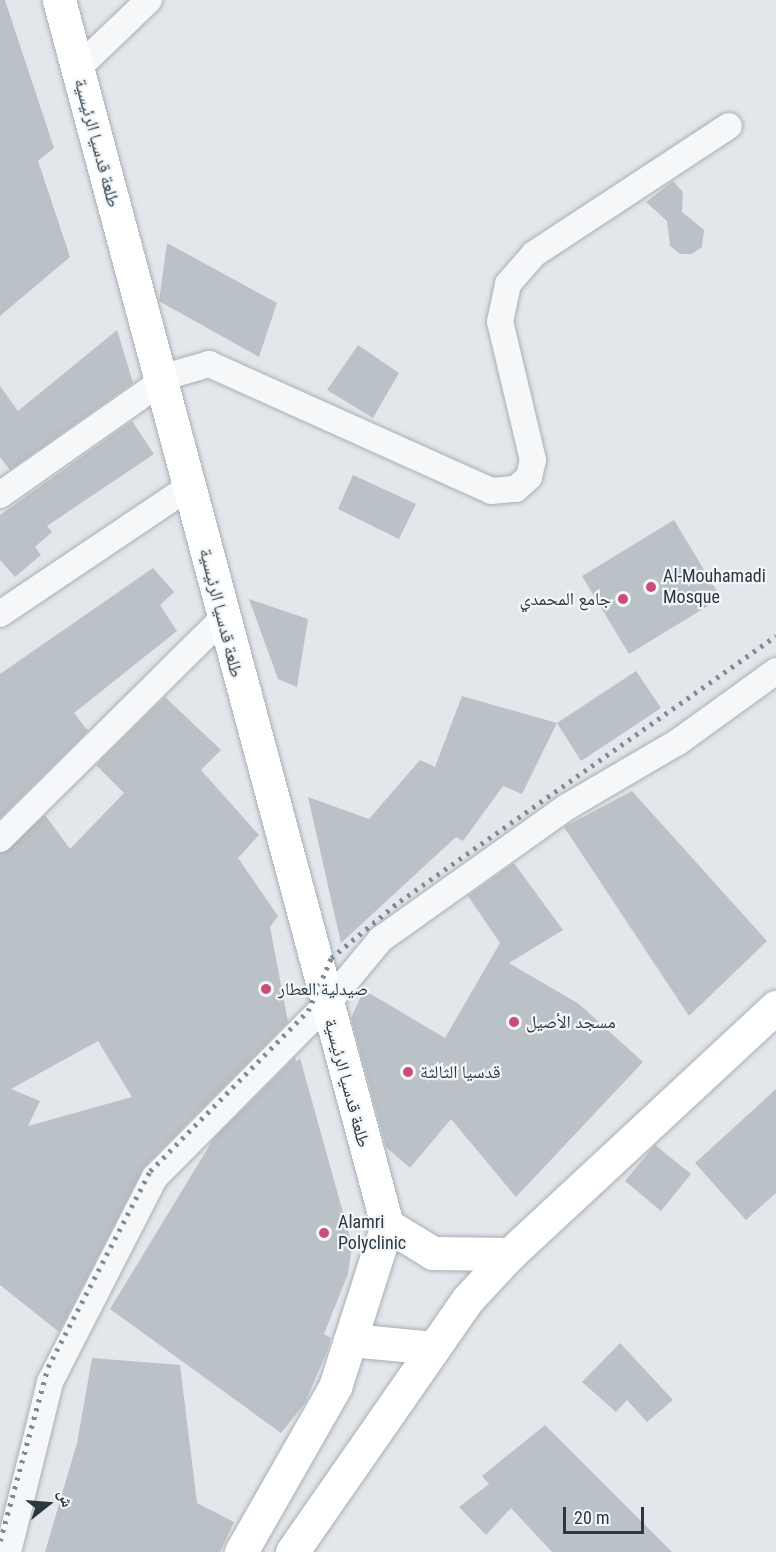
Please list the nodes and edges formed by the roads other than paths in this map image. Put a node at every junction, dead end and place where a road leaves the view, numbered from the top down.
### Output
1 (59, 0) edge
2 (149, 0) edge
3 (78, 68) junction
4 (729, 126) dead end
5 (161, 384) junction
6 (189, 487) junction
7 (0, 495) edge
8 (0, 614) edge
9 (222, 619) junction
10 (776, 671) edge
11 (0, 838) edge
12 (327, 1004) junction
13 (776, 1006) edge
14 (387, 1225) junction
15 (510, 1254) junction
16 (350, 1340) junction
17 (434, 1348) junction
18 (8, 1552) edge
19 (241, 1552) edge
20 (292, 1552) edge

1 - 3 main road, طلعة قدسيا الرئيسية
2 - 3 street
3 - 5 main road, طلعة قدسيا الرئيسية
4 - 5 street
5 - 6 main road, طلعة قدسيا الرئيسية
5 - 7 street
6 - 8 street
6 - 9 main road, طلعة قدسيا الرئيسية
9 - 11 street
9 - 12 main road, طلعة قدسيا الرئيسية
10 - 12 street
12 - 14 main road, طلعة قدسيا الرئيسية
12 - 18 street
13 - 15 main road
14 - 15 main road
14 - 16 main road
15 - 17 main road
16 - 17 main road
16 - 19 main road
17 - 20 main road

